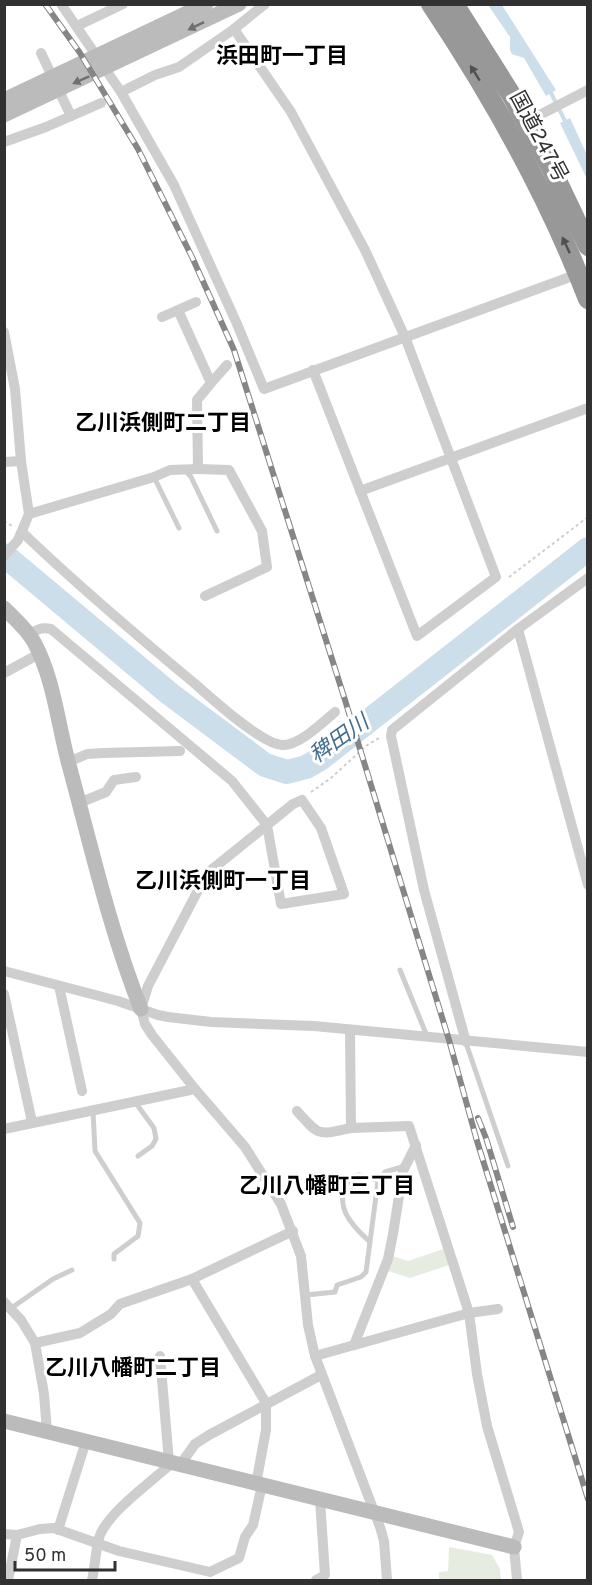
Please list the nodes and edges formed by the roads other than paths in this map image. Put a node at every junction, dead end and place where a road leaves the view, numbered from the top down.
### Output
1 (61, 4) edge
2 (123, 4) edge
3 (206, 4) edge
4 (239, 4) edge
5 (265, 4) edge
6 (431, 4) edge
7 (454, 4) edge
8 (77, 26) junction
9 (234, 29) junction
10 (149, 41) junction
11 (40, 53) dead end
12 (588, 90) edge
13 (121, 92) junction
14 (4, 100) edge
15 (101, 103) dead end
16 (4, 115) edge
17 (71, 116) junction
18 (526, 122) junction
19 (4, 142) edge
20 (588, 246) edge
21 (578, 274) junction
22 (588, 299) edge
23 (196, 302) dead end
24 (178, 310) junction
25 (162, 317) dead end
26 (4, 332) edge
27 (405, 337) junction
28 (227, 365) dead end
29 (313, 370) junction
30 (211, 383) junction
31 (588, 408) edge
32 (451, 457) junction
33 (21, 461) junction
34 (4, 462) edge
35 (184, 469) junction
36 (198, 469) junction
37 (154, 477) junction
38 (360, 491) junction
39 (29, 514) junction
40 (179, 528) dead end
41 (217, 531) dead end
42 (20, 536) junction
43 (4, 556) edge
44 (588, 578) edge
45 (205, 596) dead end
46 (4, 608) edge
47 (518, 629) junction
48 (29, 636) junction
49 (39, 654) junction
50 (4, 673) edge
51 (335, 712) dead end
52 (180, 752) dead end
53 (68, 762) junction
54 (136, 777) dead end
55 (79, 803) junction
56 (267, 825) junction
57 (588, 885) edge
58 (400, 970) dead end
59 (4, 972) edge
60 (59, 986) junction
61 (4, 994) edge
62 (141, 1010) junction
63 (350, 1030) junction
64 (427, 1038) junction
65 (466, 1042) junction
66 (588, 1052) edge
67 (195, 1089) junction
68 (82, 1091) dead end
69 (135, 1102) junction
70 (93, 1111) junction
71 (297, 1111) dead end
72 (32, 1122) junction
73 (351, 1128) junction
74 (4, 1129) edge
75 (416, 1145) junction
76 (138, 1156) dead end
77 (405, 1166) junction
78 (508, 1166) dead end
79 (378, 1181) junction
80 (292, 1231) junction
81 (370, 1242) junction
82 (114, 1259) dead end
83 (72, 1270) dead end
84 (192, 1279) junction
85 (306, 1295) junction
86 (8, 1306) edge
87 (498, 1310) dead end
88 (469, 1313) junction
89 (35, 1342) junction
90 (354, 1345) junction
91 (160, 1356) dead end
92 (315, 1356) junction
93 (321, 1375) junction
94 (266, 1402) junction
95 (4, 1421) edge
96 (47, 1431) junction
97 (86, 1441) junction
98 (174, 1464) junction
99 (259, 1484) junction
100 (321, 1500) junction
101 (375, 1513) junction
102 (58, 1530) junction
103 (4, 1534) edge
104 (17, 1535) junction
105 (97, 1544) junction
106 (514, 1547) junction
107 (209, 1576) edge
108 (316, 1580) edge
109 (8, 1581) edge
110 (92, 1581) edge
111 (387, 1581) edge
112 (517, 1581) edge

1 - 8 street
2 - 8 street
3 - 10 street
4 -> 10 street
5 - 9 street
21 -> 6 highway, 国道247号
7 - 18 highway, 国道247号
8 - 13 street
9 - 13 street
9 - 27 street
10 - 14 street
10 -> 16 street
11 - 17 street
12 - 18 street
13 - 29 street
15 - 17 street
17 - 19 street
18 - 20 highway, 国道247号
21 - 22 highway, 国道247号
21 - 27 street
23 - 24 street
24 - 25 street
24 - 30 street
26 - 33 street
27 - 29 street
27 - 32 street
28 - 30 street
29 - 38 street
30 - 36 street
31 - 32 street
32 - 38 street
32 - 38 street
33 - 34 street
33 - 39 street
35 - 36 street
35 - 37 street
35 - 41 lane
36 - 45 street
37 - 39 street
37 - 40 lane
39 - 42 street
42 - 43 street
42 - 51 street
44 - 47 street
46 - 48 street
47 - 57 street
47 - 65 street
48 - 49 street
48 - 56 street
49 - 50 street
49 - 53 street
52 - 53 street
53 - 55 street
54 - 55 street
55 - 62 street
56 - 56 street
56 - 62 street
58 - 64 lane
59 - 60 street
60 - 62 street
60 - 68 street
61 - 72 street
62 - 63 street
62 - 67 street
63 - 64 street
63 - 73 street
64 - 65 street
65 - 66 street
65 - 78 lane
67 - 69 street
67 - 80 street
69 - 70 street
69 - 76 lane
70 - 72 street
70 - 82 lane
71 - 73 street
72 - 74 street
73 - 75 street
75 - 77 street
75 - 88 street
77 - 79 lane
77 - 90 street
79 - 81 lane
79 - 81 lane
80 - 84 street
80 - 85 street
81 - 85 lane
83 - 86 lane
84 - 89 street
84 - 94 street
85 - 92 street
86 - 89 street
87 - 88 street
88 - 90 street
88 - 106 street
89 - 96 street
90 - 92 street
91 - 98 street
92 - 93 street
93 - 94 street
93 - 101 street
94 - 98 street
94 - 99 street
95 - 96 street
96 - 97 street
97 - 98 street
97 - 102 street
98 - 99 street
98 - 105 street
99 - 100 street
99 - 107 street
100 - 101 street
100 - 108 street
101 - 106 street
101 - 111 street
102 - 104 street
102 - 105 street
103 - 104 street
104 - 109 street
105 - 107 street
105 - 110 street
106 - 112 street

